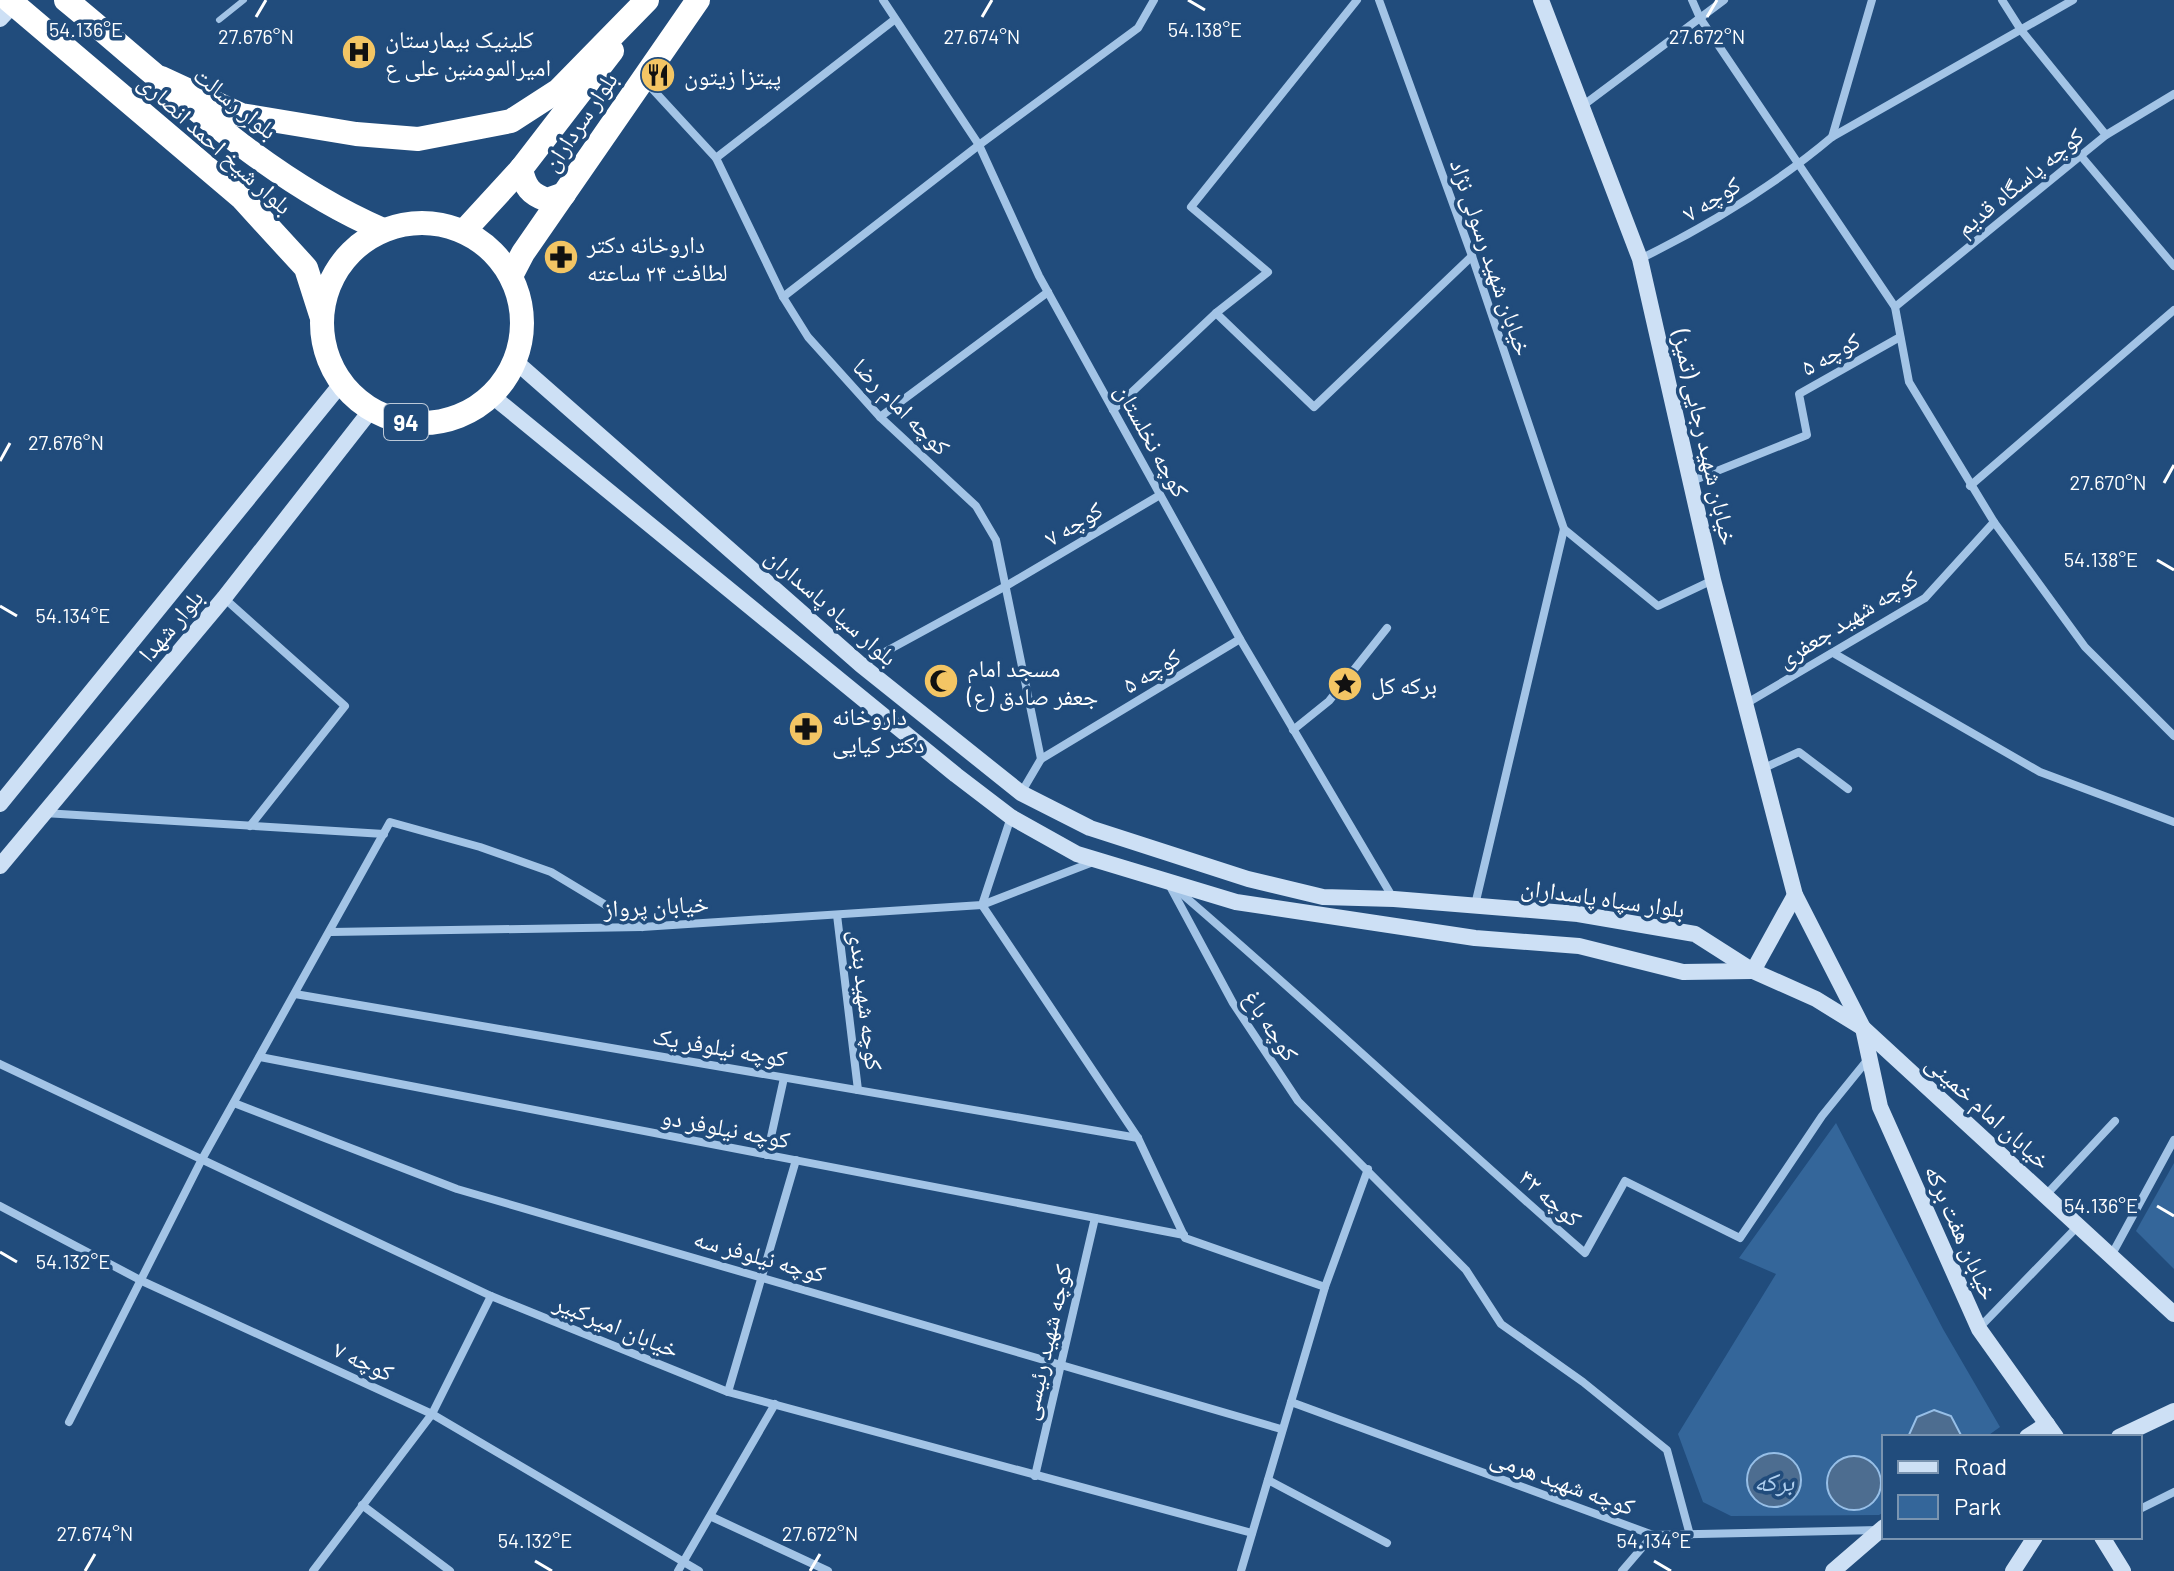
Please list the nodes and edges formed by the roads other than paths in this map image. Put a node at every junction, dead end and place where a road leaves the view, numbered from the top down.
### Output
1 (66, 0) edge
2 (244, 0) edge
3 (648, 0) edge
4 (698, 0) edge
5 (883, 0) edge
6 (1154, 0) edge
7 (1357, 0) edge
8 (1379, 0) edge
9 (1541, 0) edge
10 (1692, 0) edge
11 (1724, 0) edge
12 (1872, 0) edge
13 (2002, 0) edge
14 (2073, 0) edge
15 (8, 8) edge
16 (1700, 18) junction
17 (219, 20) dead end
18 (894, 20) junction
19 (2021, 30) junction
20 (161, 78) junction
21 (642, 79) junction
22 (2174, 94) edge
23 (1581, 107) junction
24 (2106, 135) junction
25 (1832, 137) junction
26 (979, 145) junction
27 (2081, 156) junction
28 (716, 158) junction
29 (1799, 165) junction
30 (521, 169) junction
31 (564, 194) junction
32 (383, 230) junction
33 (464, 231) junction
34 (1472, 256) junction
35 (1640, 259) junction
36 (2174, 266) edge
37 (511, 276) junction
38 (1048, 292) junction
39 (783, 297) junction
40 (1895, 307) junction
41 (2174, 310) edge
42 (1216, 313) junction
43 (322, 316) junction
44 (1900, 337) junction
45 (515, 361) junction
46 (341, 384) junction
47 (491, 395) junction
48 (371, 410) junction
49 (1113, 410) junction
50 (880, 417) junction
51 (1692, 481) junction
52 (1970, 486) junction
53 (1160, 495) junction
54 (1994, 522) junction
55 (1564, 529) junction
56 (1713, 580) junction
57 (1006, 586) junction
58 (224, 598) junction
59 (1387, 628) dead end
60 (1240, 639) junction
61 (1835, 654) junction
62 (861, 665) junction
63 (1747, 703) junction
64 (1293, 730) junction
65 (2173, 732) edge
66 (1041, 759) junction
67 (1764, 768) junction
68 (1848, 789) dead end
69 (1021, 793) junction
70 (0, 804) edge
71 (43, 813) junction
72 (1011, 817) junction
73 (2174, 822) edge
74 (250, 826) junction
75 (384, 834) junction
76 (1097, 860) junction
77 (0, 866) edge
78 (1168, 882) junction
79 (1795, 895) junction
80 (1394, 899) junction
81 (982, 905) junction
82 (1475, 905) junction
83 (837, 915) junction
84 (642, 927) junction
85 (331, 932) junction
86 (1753, 971) junction
87 (295, 994) junction
88 (1863, 1028) junction
89 (260, 1057) junction
90 (1869, 1058) junction
91 (0, 1064) edge
92 (784, 1078) junction
93 (858, 1090) junction
94 (234, 1103) junction
95 (2115, 1121) dead end
96 (1138, 1138) junction
97 (2174, 1140) edge
98 (767, 1155) junction
99 (796, 1160) junction
100 (201, 1161) junction
101 (1368, 1169) junction
102 (2046, 1195) junction
103 (0, 1206) edge
104 (1095, 1218) junction
105 (2079, 1226) junction
106 (1184, 1235) junction
107 (2111, 1256) junction
108 (761, 1276) junction
109 (142, 1281) junction
110 (1325, 1287) junction
111 (491, 1296) junction
112 (2174, 1314) edge
113 (1979, 1329) junction
114 (1060, 1362) junction
115 (728, 1392) junction
116 (1291, 1402) junction
117 (775, 1404) junction
118 (2174, 1411) edge
119 (432, 1414) junction
120 (69, 1422) dead end
121 (1281, 1429) junction
122 (2052, 1431) edge
123 (2123, 1435) edge
124 (1035, 1476) junction
125 (1268, 1480) junction
126 (2174, 1492) edge
127 (362, 1505) junction
128 (2142, 1508) edge
129 (712, 1517) junction
130 (1882, 1528) edge
131 (1252, 1533) junction
132 (1653, 1535) junction
133 (1690, 1535) junction
134 (2034, 1539) edge
135 (2103, 1539) edge
136 (1387, 1543) dead end
137 (684, 1560) junction
138 (313, 1571) edge
139 (450, 1571) edge
140 (678, 1571) edge
141 (699, 1571) edge
142 (828, 1571) edge
143 (1241, 1571) edge
144 (1622, 1571) edge
145 (1833, 1571) edge
146 (2013, 1571) edge
147 (2123, 1571) edge

1 - 20 highway, بلوار رسالت
2 - 17 lane
3 - 20 highway
3 - 30 highway, بلوار سرداران
4 - 21 highway, بلوار سرداران
5 - 18 street, کوچه نخلستان
6 - 26 street
7 - 42 street
8 - 34 street, خیابان شهید رسولی نژاد
9 - 23 main road, خیابان شهید رجایی (تمیز)
10 - 16 street
11 - 16 street
12 - 25 street
13 - 19 street
14 - 19 street, کوچه ۷
15 - 43 highway, بلوار شیخ احمد انصاری / 94
16 - 23 street
16 - 29 street
18 - 26 street, کوچه نخلستان
18 - 28 street
19 - 24 street
19 - 25 street, کوچه ۷
20 - 32 highway, بلوار رسالت
21 - 28 street, کوچه امام رضا
21 - 31 highway, بلوار سرداران
22 - 24 street, کوچه پاسگاه قدیم
23 - 35 main road, خیابان شهید رجایی (تمیز)
24 - 27 street, کوچه پاسگاه قدیم
25 - 29 street, کوچه ۷
26 - 38 street, کوچه نخلستان
26 - 39 street
27 - 36 street
27 - 40 street, کوچه پاسگاه قدیم
28 - 39 street, کوچه امام رضا
29 - 35 street, کوچه ۷
29 - 40 street
30 - 31 highway
30 - 33 highway, بلوار سرداران
31 - 37 highway, بلوار سرداران
32 - 33 highway, 94
32 - 43 highway, 94
33 - 37 highway, 94
34 - 42 street
34 - 55 street, خیابان شهید رسولی نژاد
35 - 51 main road, خیابان شهید رجایی (تمیز)
37 - 45 highway, 94
38 - 49 street, کوچه نخلستان
38 - 50 street
39 - 50 street, کوچه امام رضا
40 - 44 street
41 - 52 street
42 - 49 street
43 - 46 highway, 94
44 - 51 street, کوچه ۵
44 - 52 street
45 - 47 highway, 94
45 - 62 main road, بلوار سپاه پاسداران
46 - 48 highway, 94
46 - 70 main road, بلوار شهدا
47 - 48 highway, 94
47 - 72 main road, بلوار سپاه پاسداران
48 - 58 main road, بلوار شهدا
49 - 53 street, کوچه نخلستان
50 - 57 street, کوچه امام رضا
51 - 56 main road, خیابان شهید رجایی (تمیز)
52 - 54 street
53 - 57 street, کوچه ۷
53 - 60 street, کوچه نخلستان
54 - 61 street, کوچه شهید جعفری
54 - 65 street
55 - 56 street
55 - 82 street
56 - 63 main road, خیابان شهید رجایی (تمیز)
57 - 62 street, کوچه ۷
57 - 66 street, کوچه امام رضا
58 - 71 main road, بلوار شهدا
58 - 74 street
59 - 64 street
60 - 64 street, کوچه نخلستان
60 - 66 street, کوچه ۵
61 - 63 street, کوچه شهید جعفری
61 - 73 street
62 - 69 main road, بلوار سپاه پاسداران
63 - 67 main road, خیابان شهید رجایی (تمیز)
64 - 80 street, کوچه نخلستان
66 - 69 street
67 - 68 street
67 - 79 main road, خیابان شهید رجایی (تمیز)
69 - 80 main road, بلوار سپاه پاسداران
71 - 74 street
71 - 77 main road, بلوار شهدا
72 - 76 main road, بلوار سپاه پاسداران
72 - 81 street
74 - 75 street
75 - 84 street
75 - 85 street
76 - 78 main road, بلوار سپاه پاسداران
76 - 81 street, خیابان پرواز
78 - 86 main road, بلوار سپاه پاسداران
78 - 90 street, کوچه ۴۲
78 - 101 street, کوچه باغ
79 - 86 main road
79 - 88 main road, خیابان شهید رجایی (تمیز)
80 - 82 main road, بلوار سپاه پاسداران
81 - 83 street, خیابان پرواز
81 - 96 street
82 - 86 main road, بلوار سپاه پاسداران
83 - 84 street, خیابان پرواز
83 - 93 street, کوچه شهید بندی
84 - 85 street, خیابان پرواز
85 - 87 street
86 - 88 main road, خیابان امام خمینی
87 - 89 street
87 - 92 street, کوچه نیلوفر یک
88 - 90 main road, خیابان هفت برکه
88 - 102 main road, خیابان امام خمینی
89 - 94 street
89 - 98 street, کوچه نیلوفر دو
90 - 113 main road, خیابان هفت برکه
91 - 100 street, خیابان امیرکبیر
92 - 93 street, کوچه نیلوفر یک
92 - 98 street
93 - 96 street, کوچه نیلوفر یک
94 - 100 street
94 - 108 street, کوچه نیلوفر سه
95 - 102 street
96 - 106 street
97 - 107 street
98 - 99 street, کوچه نیلوفر دو
99 - 104 street, کوچه نیلوفر دو
99 - 108 street
100 - 109 street
100 - 111 street, خیابان امیرکبیر
101 - 110 street
101 - 133 street, کوچه باغ
102 - 105 main road, خیابان امام خمینی
103 - 109 street, کوچه ۷
104 - 106 street, کوچه نیلوفر دو
104 - 114 street, کوچه شهید رئیسی
105 - 107 main road, خیابان امام خمینی
105 - 113 street
106 - 110 street, کوچه نیلوفر دو
107 - 112 main road, خیابان امام خمینی
108 - 114 street, کوچه نیلوفر سه
108 - 115 street
109 - 119 street, کوچه ۷
109 - 120 street
110 - 116 street
111 - 115 street, خیابان امیرکبیر
111 - 119 street
113 - 122 main road, خیابان هفت برکه
114 - 121 street, کوچه نیلوفر سه
114 - 124 street, کوچه شهید رئیسی
115 - 117 street, خیابان امیرکبیر
116 - 121 street
116 - 132 street, کوچه شهید هرمی
117 - 124 street, خیابان امیرکبیر
117 - 129 street
118 - 123 main road
119 - 127 street
119 - 137 street, کوچه ۷
121 - 125 street
124 - 131 street, خیابان امیرکبیر
125 - 131 street
125 - 136 street
126 - 128 street
127 - 138 street
127 - 139 street
129 - 137 street
129 - 142 street
130 - 133 street, کوچه شهید هرمی
130 - 145 main road
131 - 143 street
132 - 133 street, کوچه شهید هرمی
132 - 144 street
134 - 146 main road
135 - 147 main road
137 - 140 street
137 - 141 street, کوچه ۷

